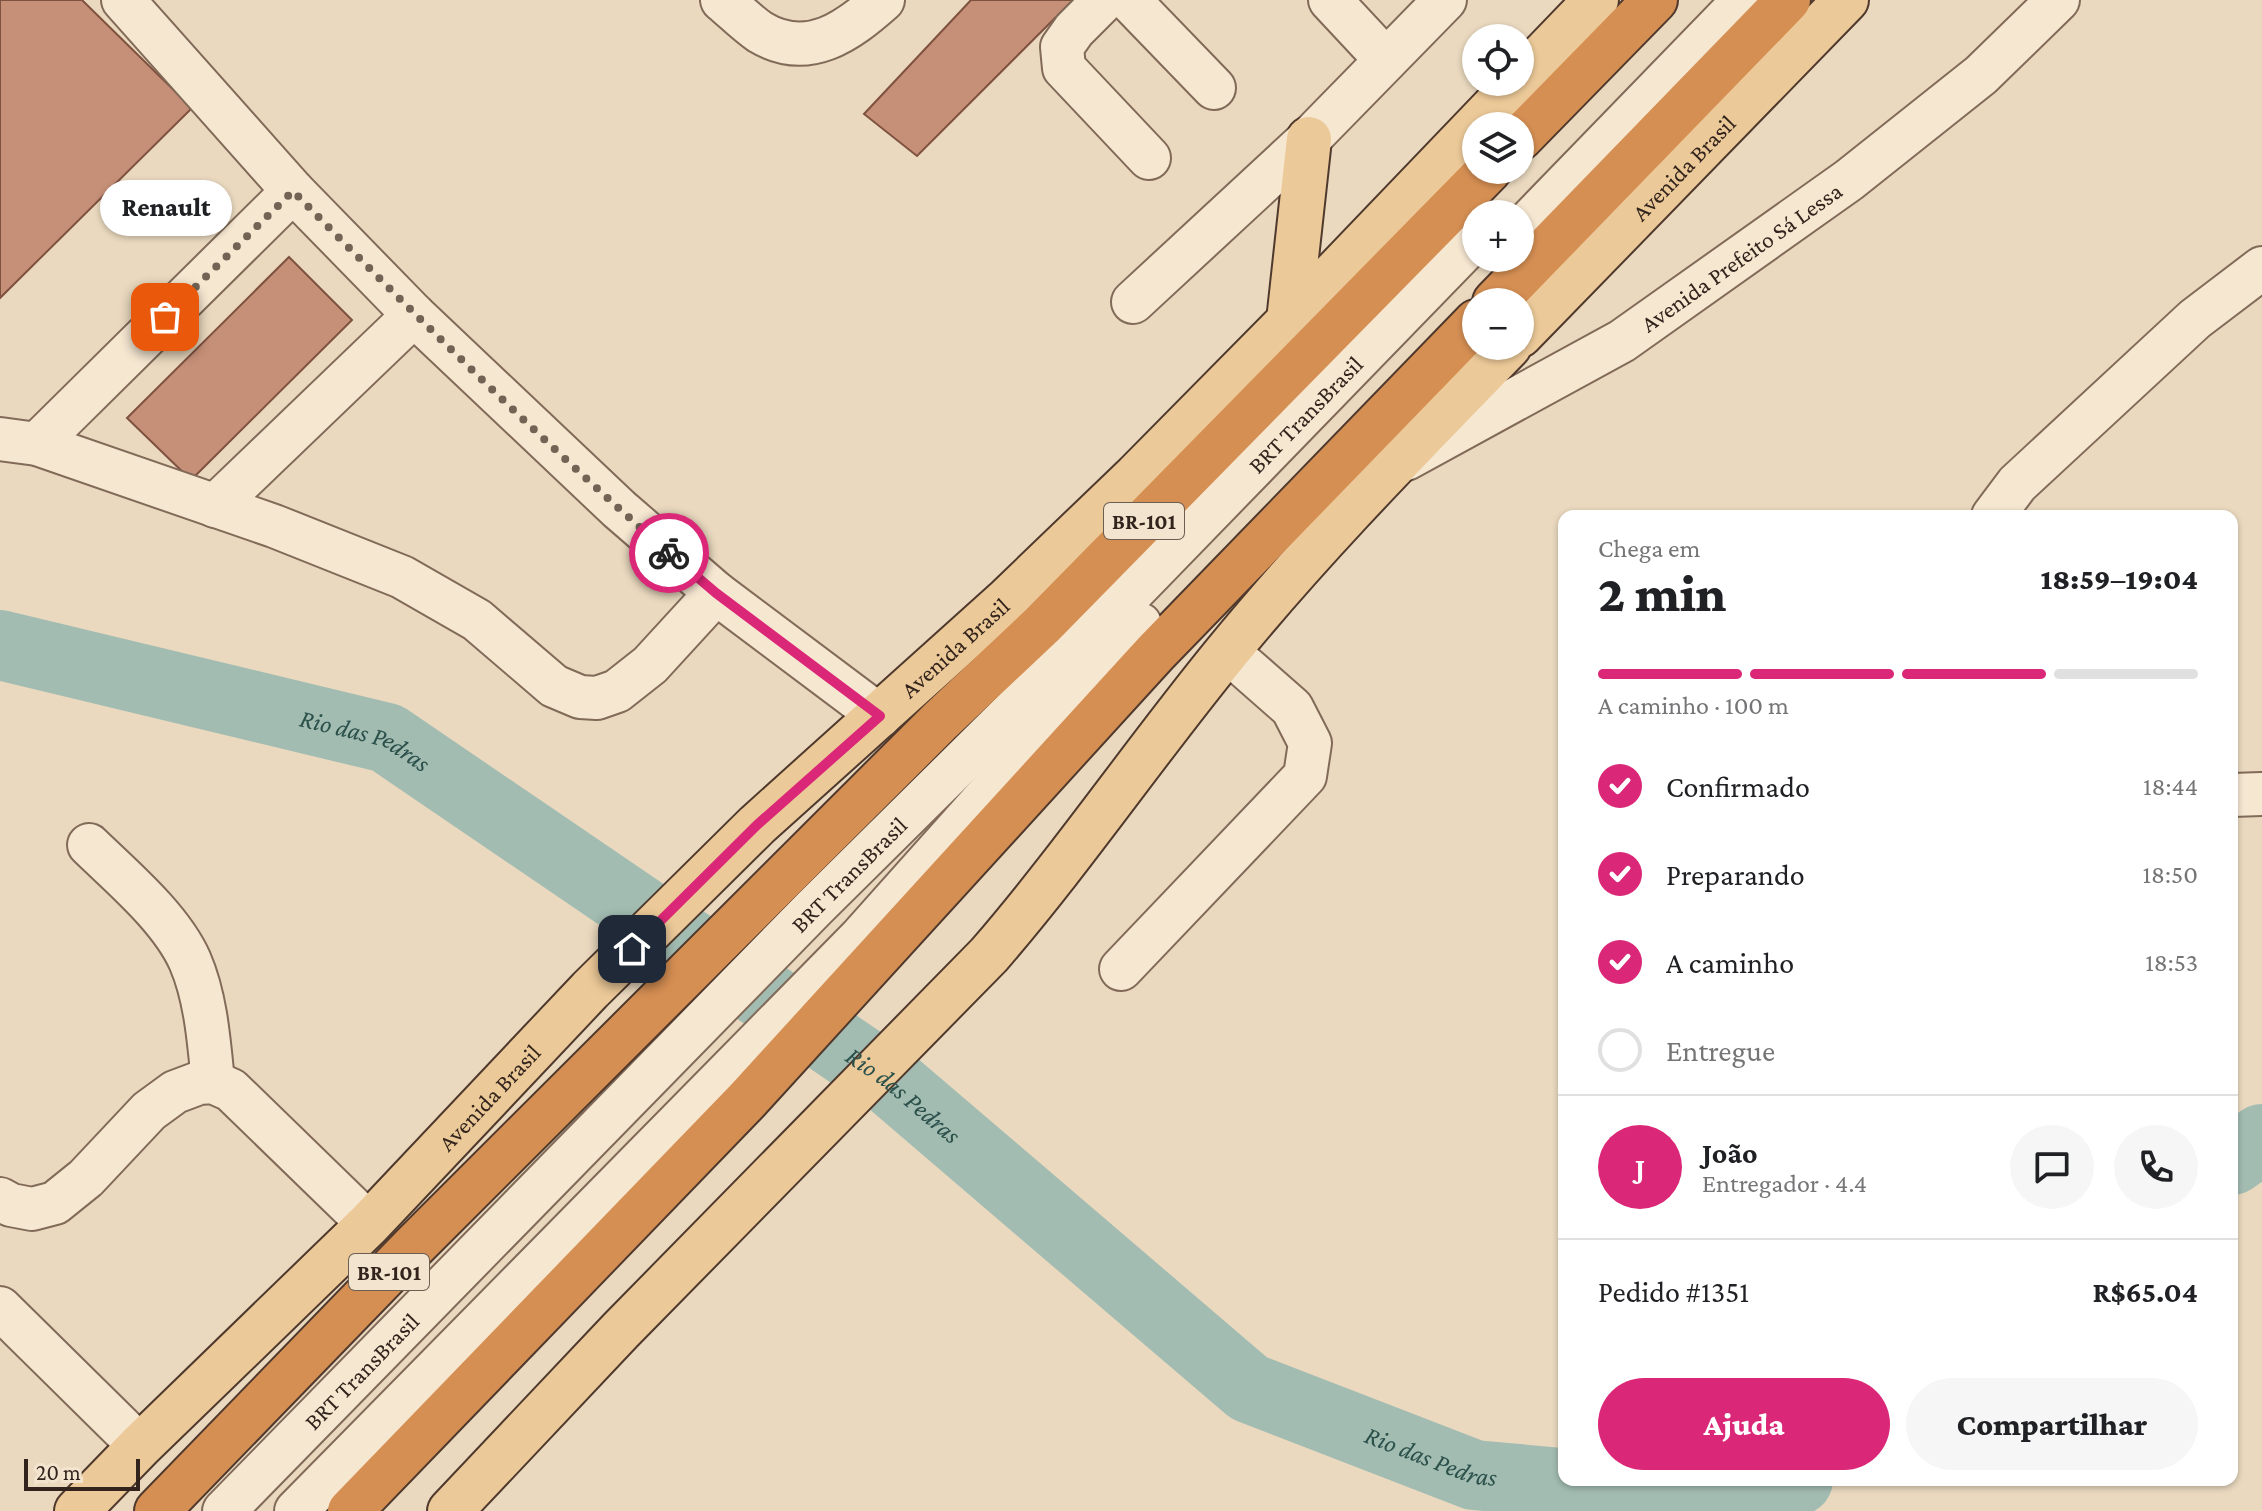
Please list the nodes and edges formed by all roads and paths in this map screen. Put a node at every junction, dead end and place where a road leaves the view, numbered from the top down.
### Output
1 (123, 0) edge
2 (722, 0) edge
3 (883, 0) edge
4 (1104, 0) edge
5 (1129, 0) edge
6 (1330, 0) edge
7 (1445, 0) edge
8 (1596, 0) edge
9 (1655, 0) edge
10 (1707, 0) edge
11 (1744, 0) edge
12 (1788, 0) edge
13 (1846, 0) edge
14 (2058, 0) edge
15 (1386, 60) junction
16 (1534, 65) edge
17 (1214, 88) dead end
18 (1505, 96) edge
19 (1534, 124) edge
20 (1309, 139) junction
21 (1149, 158) dead end
22 (1475, 184) edge
23 (293, 191) junction
24 (1513, 200) edge
25 (1534, 217) edge
26 (1462, 252) edge
27 (2262, 268) edge
28 (1480, 272) edge
29 (1509, 288) edge
30 (1133, 302) dead end
31 (414, 315) junction
32 (1289, 321) junction
33 (1534, 321) edge
34 (1462, 336) edge
35 (1495, 360) edge
36 (19, 442) edge
37 (1391, 467) junction
38 (215, 506) junction
39 (1998, 510) edge
40 (716, 593) junction
41 (1227, 651) junction
42 (880, 716) junction
43 (2262, 794) edge
44 (2238, 795) edge
45 (89, 845) dead end
46 (870, 946) junction
47 (1121, 969) dead end
48 (213, 1082) junction
49 (737, 1088) junction
50 (0, 1199) edge
51 (369, 1224) junction
52 (0, 1308) edge
53 (140, 1446) junction
54 (77, 1511) edge
55 (157, 1511) edge
56 (224, 1511) edge
57 (296, 1511) edge
58 (350, 1511) edge
59 (450, 1511) edge

1 - 23 street
2 - 3 street
4 - 21 street
5 - 17 street
6 - 15 street
7 - 15 street
8 - 16 main road, Avenida Brasil
9 - 19 highway
10 - 24 street
11 - 25 street
12 - 29 highway, Avenida Brasil
13 - 33 main road, Avenida Brasil
14 - 37 street, Avenida Prefeito Sá Lessa
15 - 20 street
18 - 32 main road, Avenida Brasil
20 - 30 street
20 - 32 main road
22 - 55 highway, Avenida Brasil / BR-101
23 - 31 street
23 - 36 street
26 - 56 street, BRT TransBrasil
27 - 39 street
28 - 46 street, BRT TransBrasil
31 - 38 street
31 - 40 street
32 - 42 main road, Avenida Brasil
34 - 46 highway
35 - 37 main road
36 - 38 street
37 - 41 main road
38 - 40 street
40 - 42 street
41 - 47 street
41 - 59 main road
42 - 51 main road, Avenida Brasil
43 - 44 street
45 - 48 street
46 - 49 highway
48 - 50 street
48 - 51 street
49 - 57 street
49 - 58 highway
51 - 53 main road, Avenida Brasil
52 - 53 street
53 - 54 main road, Avenida Brasil

